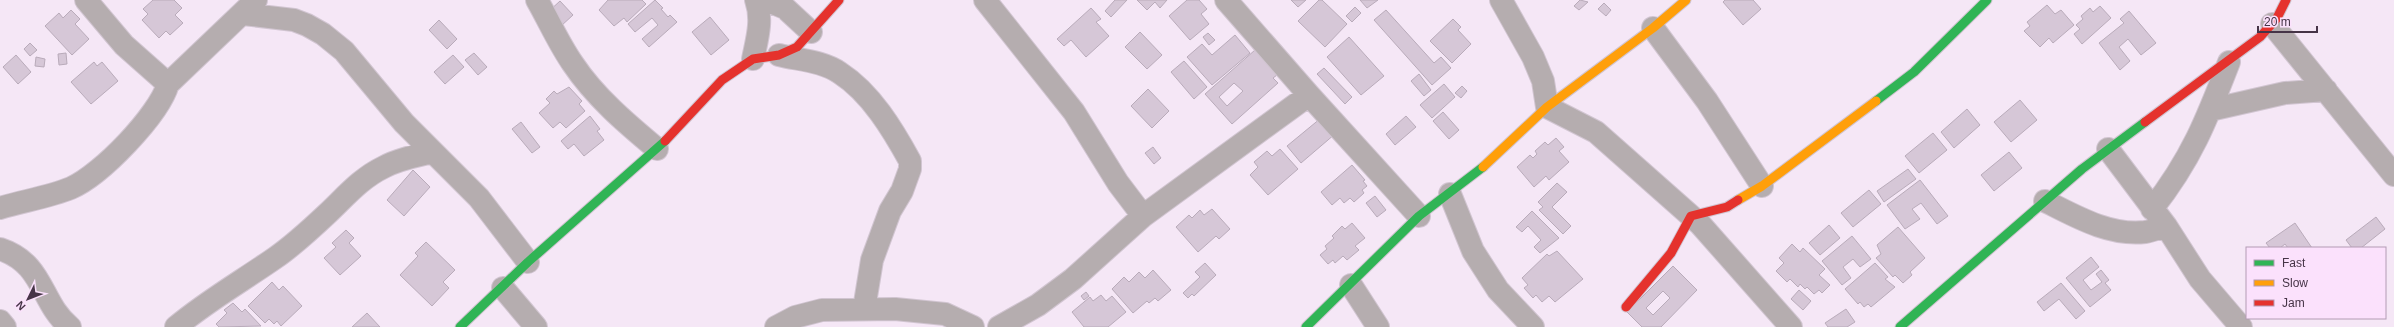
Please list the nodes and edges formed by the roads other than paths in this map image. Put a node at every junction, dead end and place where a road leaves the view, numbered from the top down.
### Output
1 (86, 0) edge
2 (537, 0) edge
3 (756, 0) edge
4 (766, 0) edge
5 (839, 0) edge
6 (985, 0) edge
7 (1226, 0) edge
8 (1501, 0) edge
9 (1686, 0) edge
10 (1987, 0) edge
11 (2286, 0) edge
12 (249, 7) edge
13 (2272, 24) junction
14 (1653, 28) junction
15 (811, 32) junction
16 (779, 55) junction
17 (752, 59) junction
18 (2229, 62) junction
19 (168, 84) junction
20 (2326, 90) junction
21 (1309, 95) junction
22 (1547, 107) junction
23 (2210, 110) junction
24 (657, 148) junction
25 (2108, 149) junction
26 (433, 152) junction
27 (2394, 175) edge
28 (1762, 186) junction
29 (1450, 194) junction
30 (2044, 201) junction
31 (0, 208) edge
32 (2152, 209) junction
33 (1143, 216) junction
34 (1419, 216) junction
35 (1691, 216) junction
36 (2166, 226) junction
37 (0, 249) edge
38 (528, 262) junction
39 (1351, 285) junction
40 (503, 288) junction
41 (1626, 307) dead end
42 (864, 309) junction
43 (0, 321) edge
44 (5, 327) edge
45 (70, 327) edge
46 (176, 327) edge
47 (460, 327) edge
48 (536, 327) edge
49 (776, 327) edge
50 (973, 327) edge
51 (999, 327) edge
52 (1306, 327) edge
53 (1378, 327) edge
54 (1532, 327) edge
55 (1791, 327) edge
56 (1900, 327) edge
57 (2240, 327) edge

1 - 19 street
2 - 24 street
3 - 17 street
4 - 15 street
5 - 15 street
6 - 33 street
7 - 21 street
8 - 22 street
9 - 14 street
10 - 28 street
11 - 13 street
12 - 19 street
12 - 26 street
13 - 18 street
13 - 20 street
14 - 22 street
14 - 28 street
15 - 16 street
16 - 17 street
16 - 42 street
17 - 24 street
18 - 23 street
18 - 25 street
19 - 31 street
20 - 23 street
20 - 27 street
21 - 33 street
21 - 34 street
22 - 29 street
22 - 35 street
23 - 32 street
24 - 38 street
25 - 30 street
25 - 32 street
26 - 38 street
26 - 46 street
28 - 35 street
29 - 34 street
29 - 54 street
30 - 36 street
30 - 56 street
32 - 36 street
33 - 51 street
34 - 39 street
35 - 41 street
35 - 55 street
36 - 57 street
37 - 45 street
38 - 40 street
39 - 52 street
39 - 53 street
40 - 47 street
40 - 48 street
42 - 49 street
42 - 50 street
43 - 44 street

